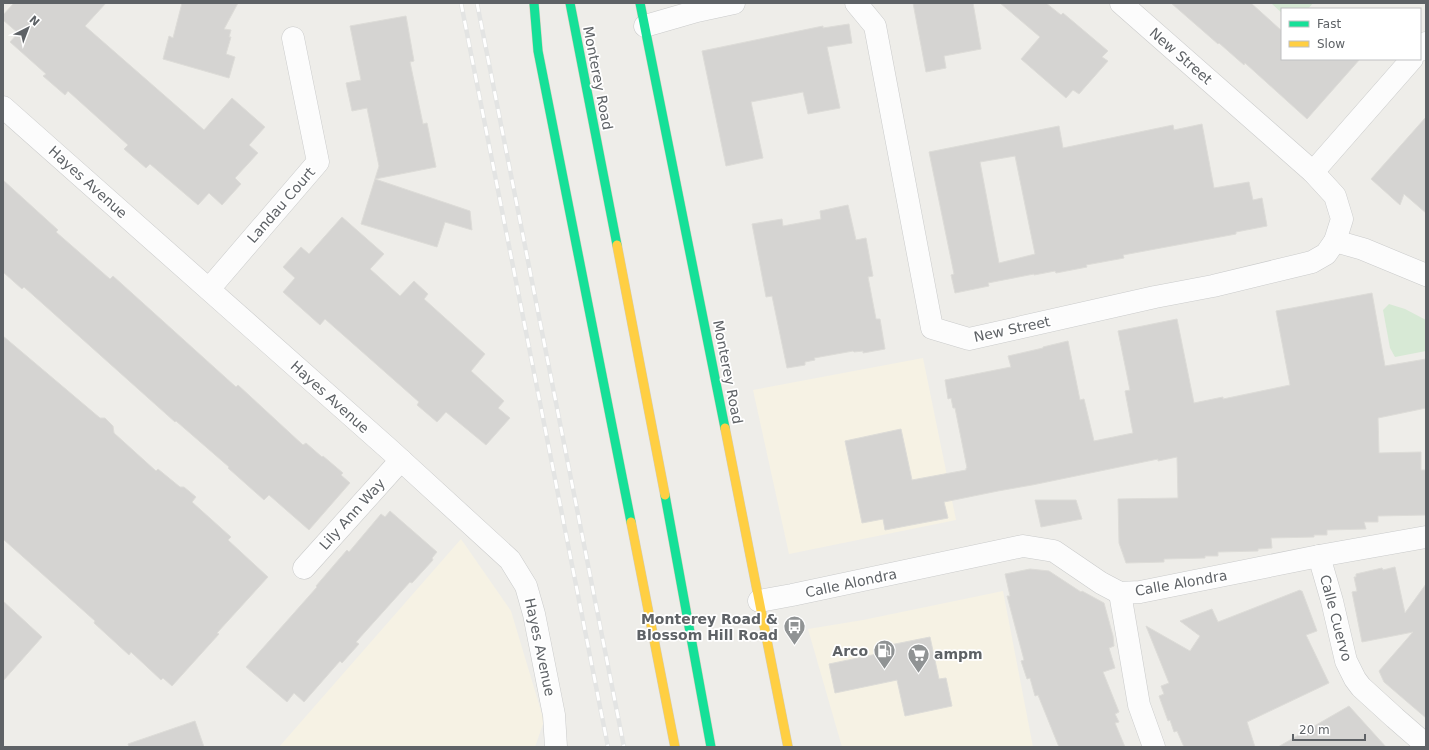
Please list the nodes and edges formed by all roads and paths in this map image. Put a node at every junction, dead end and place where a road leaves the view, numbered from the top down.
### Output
1 (534, 3) edge
2 (570, 3) edge
3 (640, 3) edge
4 (734, 3) edge
5 (856, 3) edge
6 (1121, 3) edge
7 (645, 26) junction
8 (293, 38) dead end
9 (1411, 60) edge
10 (3, 107) edge
11 (1313, 172) junction
12 (1336, 241) junction
13 (1426, 275) edge
14 (209, 289) junction
15 (401, 460) junction
16 (1426, 537) edge
17 (1319, 556) junction
18 (304, 568) dead end
19 (1120, 593) junction
20 (759, 601) junction
21 (1426, 745) edge
22 (556, 747) edge
23 (675, 747) edge
24 (711, 747) edge
25 (788, 747) edge
26 (1154, 747) edge

1 - 23 main road
2 - 24 main road, Monterey Road
3 - 7 main road, Monterey Road
4 - 7 street
5 - 12 street, New Street
6 - 11 street, New Street
7 - 20 main road, Monterey Road
8 - 14 street, Landau Court
9 - 11 street
10 - 14 street, Hayes Avenue
11 - 12 street, New Street
12 - 13 street
14 - 15 street, Hayes Avenue
15 - 18 street, Lily Ann Way
15 - 22 street, Hayes Avenue
16 - 17 street, Calle Alondra
17 - 19 street, Calle Alondra
17 - 21 street, Calle Cuervo
19 - 20 street, Calle Alondra
19 - 26 street
20 - 25 main road, Monterey Road

